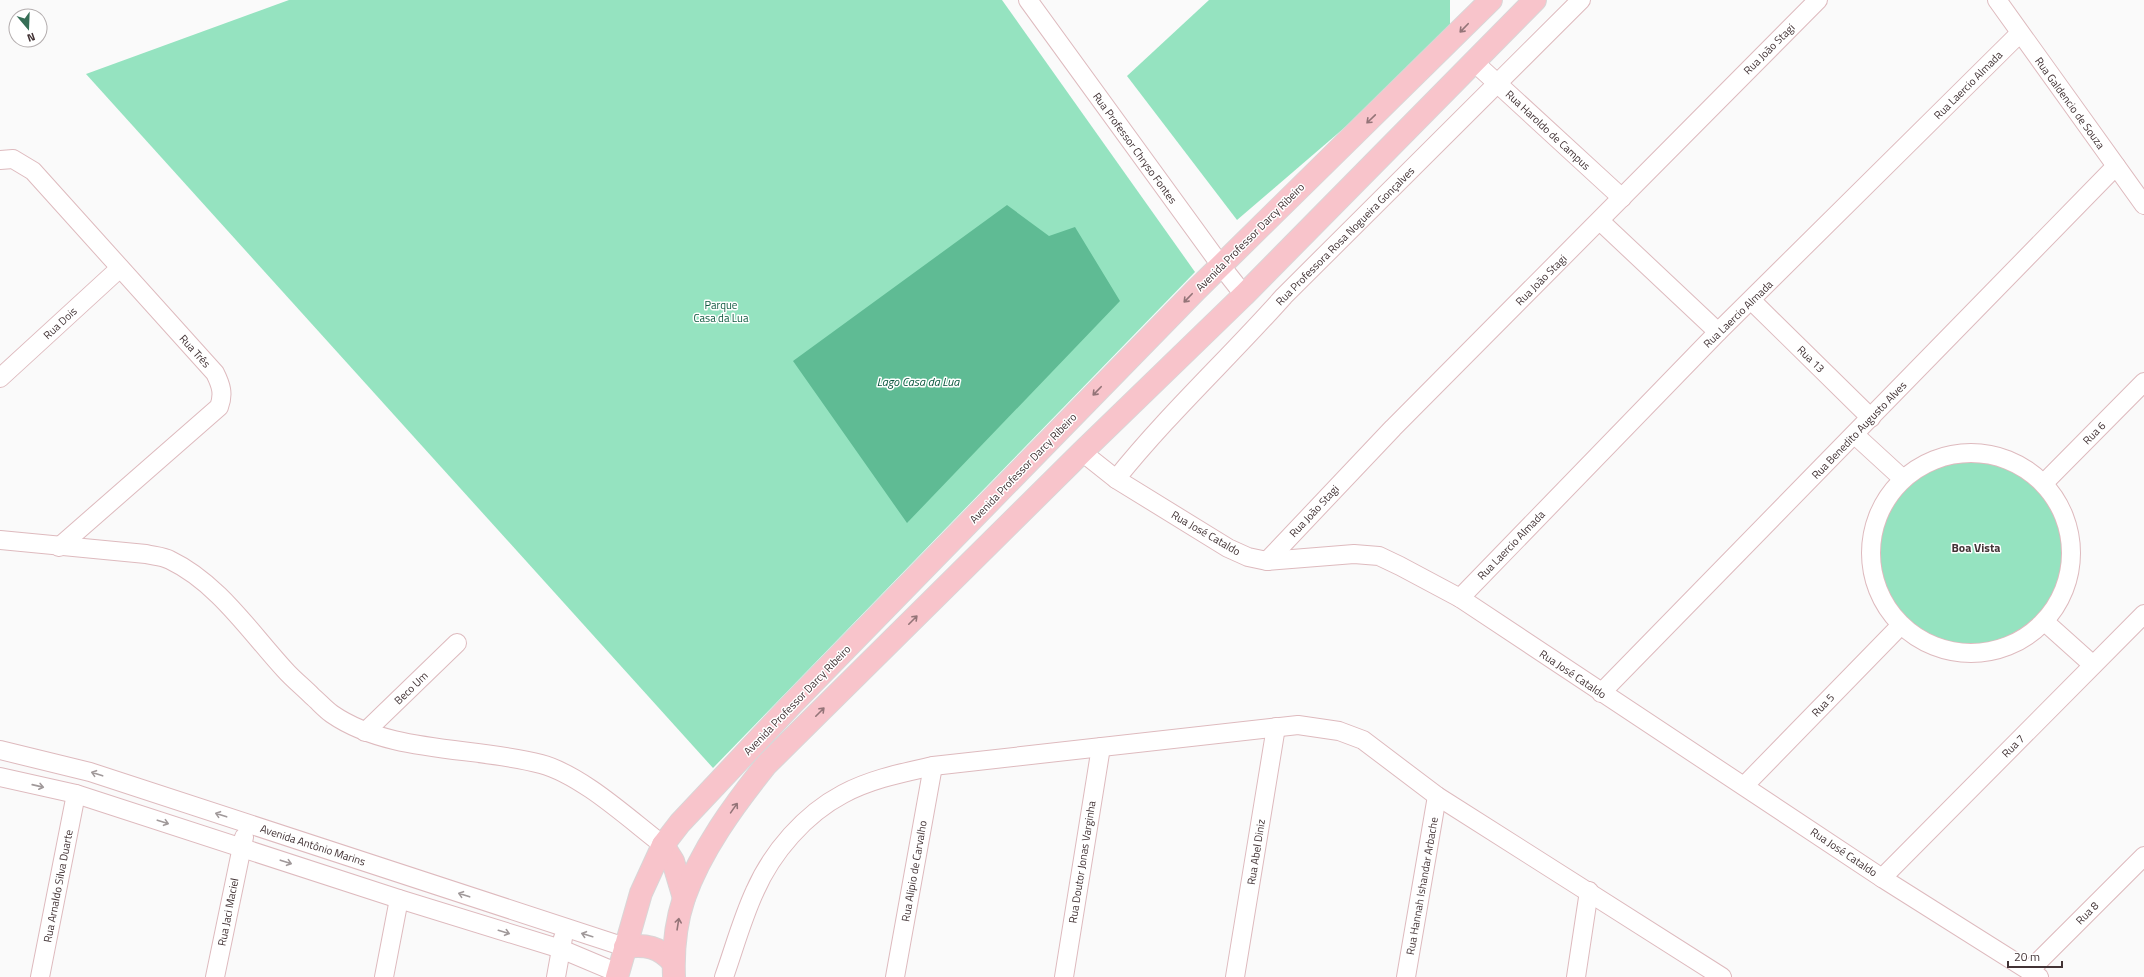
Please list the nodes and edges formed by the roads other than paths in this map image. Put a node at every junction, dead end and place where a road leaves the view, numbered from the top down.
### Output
1 (1028, 0) edge
2 (1491, 0) edge
3 (1535, 0) edge
4 (1581, 0) edge
5 (1818, 0) edge
6 (1997, 0) edge
7 (2020, 33) junction
8 (1474, 62) junction
9 (1498, 84) junction
10 (0, 160) edge
11 (2116, 166) junction
12 (1622, 198) junction
13 (2144, 205) edge
14 (1600, 221) junction
15 (1222, 267) junction
16 (120, 268) junction
17 (1244, 295) junction
18 (1752, 301) junction
19 (1718, 332) junction
20 (0, 378) edge
21 (2144, 382) edge
22 (1871, 418) junction
23 (1855, 435) junction
24 (1082, 452) junction
25 (1116, 479) junction
26 (1903, 479) junction
27 (2044, 483) junction
28 (0, 540) edge
29 (59, 547) junction
30 (1267, 561) junction
31 (1460, 598) junction
32 (2144, 614) edge
33 (2045, 622) junction
34 (1901, 625) junction
35 (457, 643) dead end
36 (2093, 665) junction
37 (1601, 693) junction
38 (1276, 727) junction
39 (365, 732) junction
40 (1101, 747) junction
41 (0, 750) edge
42 (933, 766) junction
43 (0, 777) edge
44 (1745, 785) junction
45 (76, 794) junction
46 (1437, 796) junction
47 (248, 824) junction
48 (663, 845) junction
49 (241, 847) junction
50 (2144, 856) edge
51 (1882, 878) junction
52 (1589, 891) junction
53 (684, 898) junction
54 (399, 899) junction
55 (565, 929) junction
56 (625, 947) junction
57 (561, 949) junction
58 (674, 970) edge
59 (2034, 974) edge
60 (617, 975) edge
61 (40, 977) edge
62 (215, 977) edge
63 (384, 977) edge
64 (556, 977) edge
65 (724, 977) edge
66 (895, 977) edge
67 (1064, 977) edge
68 (1235, 977) edge
69 (1406, 977) edge
70 (1576, 977) edge
71 (1722, 977) edge

1 - 15 street, Rua Professor Chryso Fontes
2 -> 15 main road, Avenida Professor Darcy Ribeiro
3 - 8 main road, Avenida Professor Darcy Ribeiro
4 - 9 street, Rua Professora Rosa Nogueira Gonçalves
5 - 12 street, Rua João Stagi
6 - 7 street, Rua Galdencio de Souza
7 - 11 street, Rua Galdencio de Souza
7 - 18 street, Rua Laercio Almada
8 - 9 street, Rua Haroldo de Campus
8 - 17 main road, Avenida Professor Darcy Ribeiro
9 - 12 street, Rua Haroldo de Campus
9 - 25 street, Rua Professora Rosa Nogueira Gonçalves
10 - 16 street, Rua Três
11 - 13 street, Rua Galdencio de Souza
11 - 22 street, Rua Benedito Augusto Alves
12 - 14 street, Rua João Stagi
14 - 19 street
14 - 30 street, Rua João Stagi
15 - 17 street, Rua Professor Chryso Fontes
15 -> 48 main road, Avenida Professor Darcy Ribeiro
16 - 20 street, Rua Dois
16 - 29 street, Rua Três
17 - 24 main road, Avenida Professor Darcy Ribeiro
18 - 19 street, Rua Laercio Almada
18 - 22 street, Rua 13
19 - 31 street, Rua Laercio Almada
21 - 27 street, Rua 6
22 - 23 street, Rua Benedito Augusto Alves
23 - 26 street
23 - 37 street, Rua Benedito Augusto Alves
24 - 25 street, Rua José Cataldo
53 -> 24 main road, Avenida Professor Darcy Ribeiro
25 - 30 street, Rua José Cataldo
26 - 27 street
26 - 34 street
27 - 33 street
28 - 29 street
29 - 39 street
30 - 31 street, Rua José Cataldo
31 - 37 street, Rua José Cataldo
32 - 36 street, Rua 7
33 - 34 street
33 - 36 street
34 - 44 street, Rua 5
35 - 39 street, Beco Um
36 - 51 street, Rua 7
37 - 44 street, Rua José Cataldo
38 - 40 street
38 - 46 street
38 - 68 street, Rua Abel Diniz
39 - 48 street
40 - 42 street
40 - 67 street, Rua Doutor Jonas Varginha
47 -> 41 street, Avenida Antônio Marins
42 - 65 street
42 - 66 street, Rua Alipio de Carvalho
43 -> 45 street
44 - 51 street, Rua José Cataldo
45 -> 49 street
45 - 61 street, Rua Arnaldo Silva Duarte
46 - 52 street
46 - 69 street, Rua Hannah Ishandar Arbache
47 - 49 street, Rua Jaci Maciel
55 -> 47 street, Avenida Antônio Marins
48 - 53 main road
48 - 56 main road, Avenida Professor Darcy Ribeiro
49 -> 54 street
49 - 62 street, Rua Jaci Maciel
50 - 59 street, Rua 8
51 - 59 street, Rua José Cataldo
52 - 70 street
52 - 71 street
58 -> 53 main road, Avenida Professor Darcy Ribeiro
54 -> 57 street
54 - 63 street
56 -> 55 street, Avenida Antônio Marins
55 - 57 street
56 - 58 main road
56 - 60 main road, Avenida Professor Darcy Ribeiro
57 - 60 street
57 - 64 street

